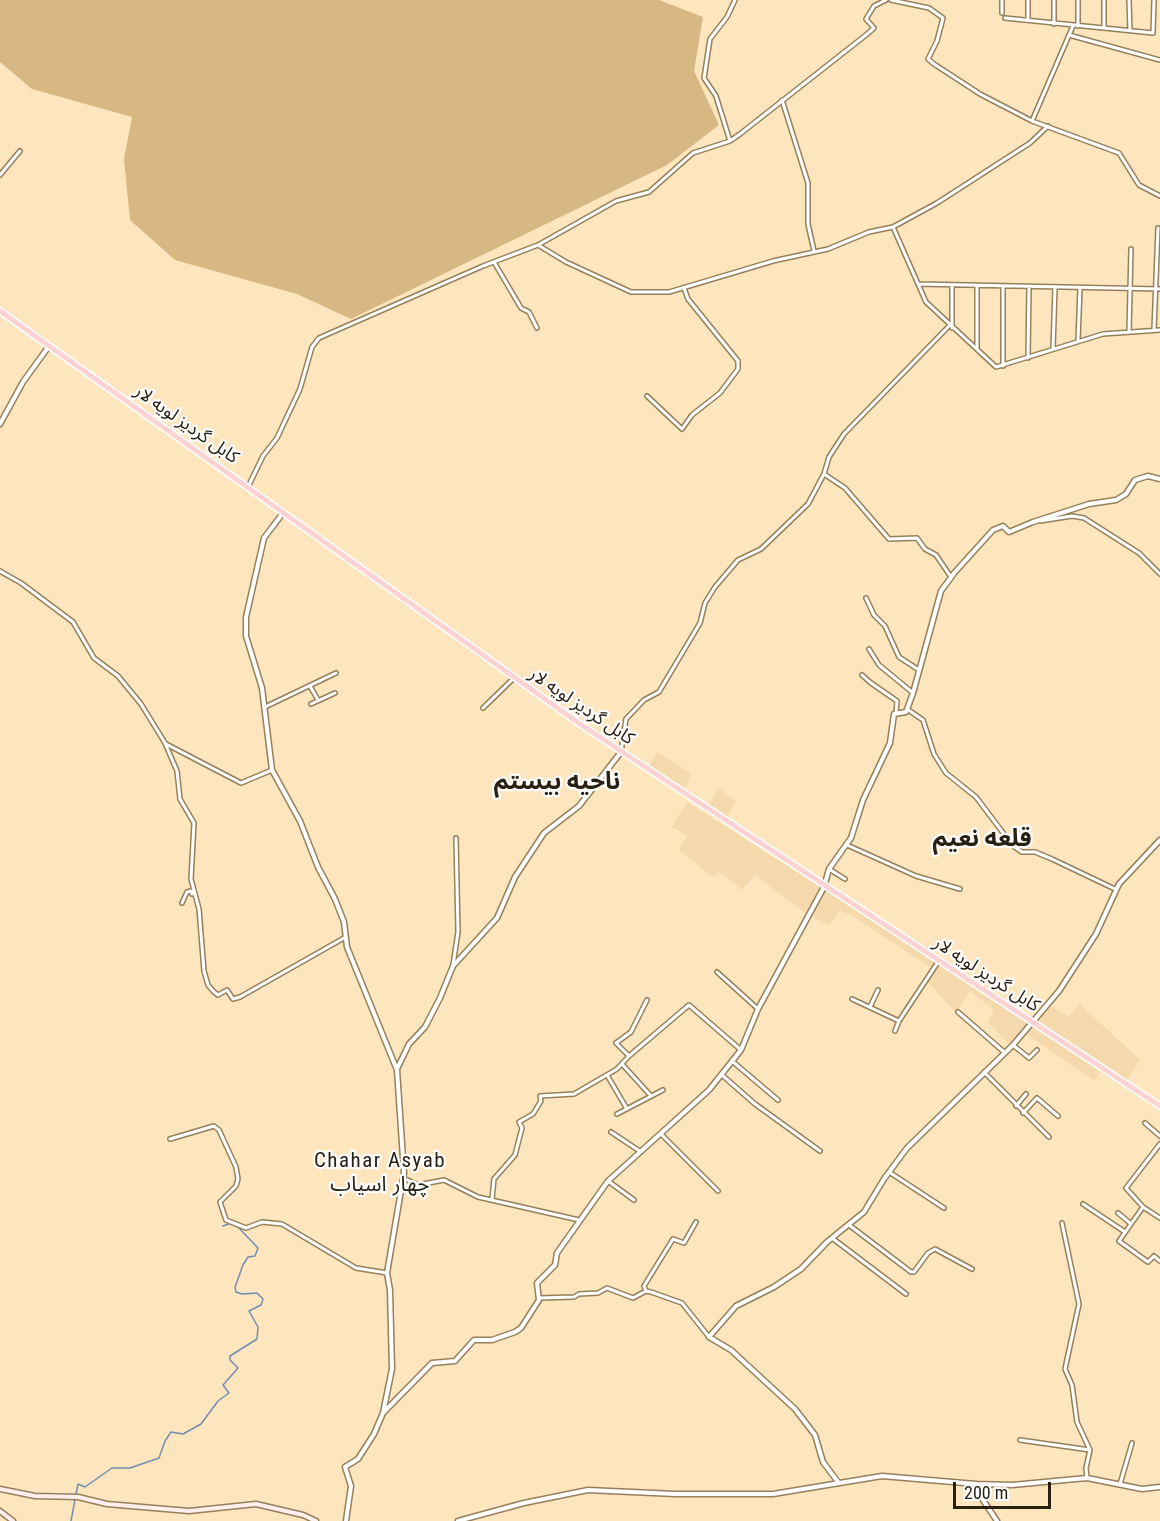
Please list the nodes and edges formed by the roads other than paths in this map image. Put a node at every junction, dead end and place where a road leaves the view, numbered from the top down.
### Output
1 (735, 0) edge
2 (885, 0) edge
3 (891, 0) edge
4 (1002, 0) edge
5 (1028, 0) edge
6 (1054, 0) edge
7 (1078, 0) edge
8 (1104, 0) edge
9 (1129, 0) edge
10 (1154, 0) edge
11 (1002, 12) dead end
12 (1005, 18) dead end
13 (1028, 18) junction
14 (1054, 24) junction
15 (1073, 26) junction
16 (1078, 27) junction
17 (1104, 27) junction
18 (1130, 31) junction
19 (1069, 35) junction
20 (1160, 60) edge
21 (782, 100) junction
22 (1032, 121) junction
23 (1048, 126) junction
24 (730, 141) junction
25 (20, 151) dead end
26 (0, 175) edge
27 (1160, 196) edge
28 (892, 227) junction
29 (1158, 228) dead end
30 (538, 245) junction
31 (1131, 249) dead end
32 (814, 252) junction
33 (494, 262) junction
34 (918, 284) junction
35 (952, 285) junction
36 (977, 285) junction
37 (1003, 286) junction
38 (1029, 287) junction
39 (1055, 287) junction
40 (684, 288) junction
41 (1080, 288) junction
42 (1130, 289) junction
43 (1159, 289) edge
44 (0, 311) edge
45 (950, 327) junction
46 (537, 328) dead end
47 (1154, 330) junction
48 (1160, 330) edge
49 (1129, 332) junction
50 (1078, 340) junction
51 (49, 346) junction
52 (977, 349) junction
53 (1053, 349) junction
54 (1028, 358) junction
55 (1003, 366) junction
56 (647, 396) dead end
57 (0, 424) edge
58 (824, 474) junction
59 (1160, 479) edge
60 (247, 487) junction
61 (283, 513) junction
62 (1033, 522) junction
63 (0, 571) edge
64 (1160, 574) edge
65 (951, 577) junction
66 (866, 598) dead end
67 (869, 649) dead end
68 (919, 669) junction
69 (336, 673) dead end
70 (862, 675) dead end
71 (514, 678) junction
72 (310, 686) junction
73 (335, 693) dead end
74 (913, 693) junction
75 (318, 700) junction
76 (310, 704) dead end
77 (265, 707) junction
78 (483, 708) dead end
79 (907, 709) junction
80 (896, 713) junction
81 (165, 743) junction
82 (621, 752) junction
83 (272, 770) junction
84 (456, 838) dead end
85 (1160, 840) edge
86 (847, 845) junction
87 (829, 869) junction
88 (845, 879) dead end
89 (824, 886) junction
90 (960, 889) dead end
91 (1115, 889) junction
92 (193, 896) junction
93 (182, 903) dead end
94 (344, 938) junction
95 (938, 962) junction
96 (453, 966) junction
97 (717, 972) dead end
98 (878, 990) dead end
99 (852, 999) dead end
100 (647, 1000) dead end
101 (870, 1007) junction
102 (758, 1009) junction
103 (958, 1012) dead end
104 (899, 1021) junction
105 (1032, 1022) junction
106 (895, 1031) dead end
107 (1013, 1045) junction
108 (741, 1050) junction
109 (1037, 1050) dead end
110 (1004, 1052) junction
111 (629, 1056) junction
112 (732, 1061) junction
113 (622, 1064) junction
114 (397, 1070) junction
115 (984, 1072) junction
116 (607, 1075) junction
117 (722, 1075) junction
118 (663, 1090) dead end
119 (1026, 1094) dead end
120 (651, 1096) junction
121 (778, 1100) dead end
122 (1015, 1106) junction
123 (1160, 1106) edge
124 (627, 1109) junction
125 (1023, 1113) junction
126 (617, 1114) dead end
127 (1058, 1116) dead end
128 (1145, 1123) dead end
129 (611, 1132) dead end
130 (661, 1134) junction
131 (1160, 1136) edge
132 (1049, 1137) dead end
133 (170, 1139) dead end
134 (1160, 1144) edge
135 (820, 1151) dead end
136 (641, 1152) junction
137 (889, 1172) junction
138 (403, 1178) junction
139 (608, 1181) junction
140 (718, 1191) dead end
141 (492, 1198) junction
142 (634, 1200) dead end
143 (1083, 1204) dead end
144 (1143, 1207) junction
145 (944, 1208) dead end
146 (1118, 1213) dead end
147 (1160, 1218) edge
148 (579, 1220) junction
149 (696, 1222) dead end
150 (1062, 1223) dead end
151 (1131, 1223) junction
152 (849, 1225) junction
153 (1125, 1232) junction
154 (832, 1238) junction
155 (1159, 1259) edge
156 (972, 1269) dead end
157 (387, 1273) junction
158 (646, 1291) junction
159 (906, 1294) dead end
160 (538, 1298) junction
161 (709, 1337) junction
162 (383, 1413) junction
163 (1020, 1440) dead end
164 (1132, 1443) dead end
165 (1090, 1450) junction
166 (1088, 1478) junction
167 (838, 1482) junction
168 (975, 1484) junction
169 (1120, 1485) junction
170 (1160, 1487) edge
171 (0, 1489) edge
172 (0, 1511) edge
173 (992, 1513) junction
174 (13, 1521) edge
175 (316, 1521) edge
176 (346, 1521) edge
177 (458, 1521) edge
178 (989, 1521) edge
179 (997, 1521) edge

1 - 24 street
2 - 21 street
3 - 22 street
4 - 11 street
5 - 13 street
6 - 14 street
7 - 16 street
8 - 17 street
9 - 18 street
10 - 18 street
12 - 13 street
13 - 14 street
14 - 15 street
15 - 16 street
15 - 19 street
16 - 17 street
17 - 18 street
19 - 20 street
19 - 22 street
21 - 24 street
21 - 32 street
22 - 23 street
23 - 27 street
23 - 28 street
24 - 30 street
25 - 26 street
28 - 32 street
28 - 34 street
29 - 43 street
30 - 33 street
30 - 40 street
31 - 42 street
32 - 40 street
33 - 46 street
33 - 60 street
34 - 35 street
34 - 45 street
35 - 36 street
35 - 45 street
36 - 37 street
36 - 52 street
37 - 38 street
37 - 55 street
38 - 39 street
38 - 54 street
39 - 41 street
39 - 53 street
40 - 56 street
41 - 42 street
41 - 50 street
42 - 43 street
42 - 49 street
43 - 47 street
44 - 51 highway, کابل گردیز لویه لار
45 - 52 street
45 - 58 street
47 - 48 street
47 - 49 street
49 - 50 street
50 - 53 street
51 - 57 street
51 - 60 highway, کابل گردیز لویه لار
52 - 55 street
53 - 54 street
54 - 55 street
58 - 65 street
58 - 82 street
59 - 62 street
60 - 61 highway, کابل گردیز لویه لار
61 - 71 highway, کابل گردیز لویه لار
61 - 77 street
62 - 64 street
62 - 65 street
63 - 81 street
65 - 68 street
66 - 68 street
67 - 74 street
68 - 74 street
69 - 72 street
70 - 80 street
71 - 78 street
71 - 82 highway, کابل گردیز لویه لار
72 - 75 street
72 - 77 street
73 - 75 street
74 - 79 street
75 - 76 street
77 - 83 street
79 - 80 street
79 - 91 street
80 - 86 street
81 - 83 street
81 - 92 street
82 - 89 highway, کابل گردیز لویه لار
82 - 96 street
83 - 94 street
84 - 96 street
85 - 91 street
86 - 87 street
86 - 90 street
87 - 88 street
87 - 89 street
89 - 95 highway, کابل گردیز لویه لار
89 - 102 street
91 - 105 street
92 - 93 street
92 - 94 street
94 - 114 street
95 - 104 street
95 - 105 highway, کابل گردیز لویه لار
96 - 114 street
97 - 102 street
98 - 101 street
99 - 101 street
100 - 111 street
101 - 104 street
102 - 108 street
103 - 110 street
104 - 106 street
105 - 107 street
105 - 123 highway, کابل گردیز لویه لار
107 - 109 street
107 - 110 street
108 - 111 street
108 - 112 street
110 - 115 street
111 - 113 street
112 - 117 street
112 - 121 street
113 - 116 street
113 - 120 street
114 - 138 street
115 - 122 street
115 - 137 street
116 - 124 street
116 - 141 street
117 - 130 street
117 - 135 street
118 - 120 street
119 - 122 street
120 - 124 street
122 - 125 street
124 - 126 street
125 - 127 street
125 - 132 street
128 - 131 street
129 - 136 street
130 - 136 street
130 - 140 street
133 - 157 street
134 - 144 street
136 - 139 street
137 - 145 street
137 - 152 street
138 - 141 street
138 - 157 street
139 - 142 street
139 - 148 street
141 - 148 street
143 - 153 street
144 - 147 street
144 - 151 street
146 - 151 street
148 - 160 street
149 - 158 street
150 - 165 street
151 - 153 street
152 - 154 street
152 - 156 street
153 - 155 street
154 - 159 street
154 - 161 street
157 - 162 street
158 - 160 street
158 - 161 street
160 - 162 street
161 - 167 street
162 - 176 street
163 - 165 street
164 - 169 street
165 - 166 street
166 - 168 street
166 - 169 street
167 - 168 street
167 - 177 street
168 - 173 street
169 - 170 street
171 - 175 main road
172 - 174 main road
173 - 178 street
173 - 179 street

